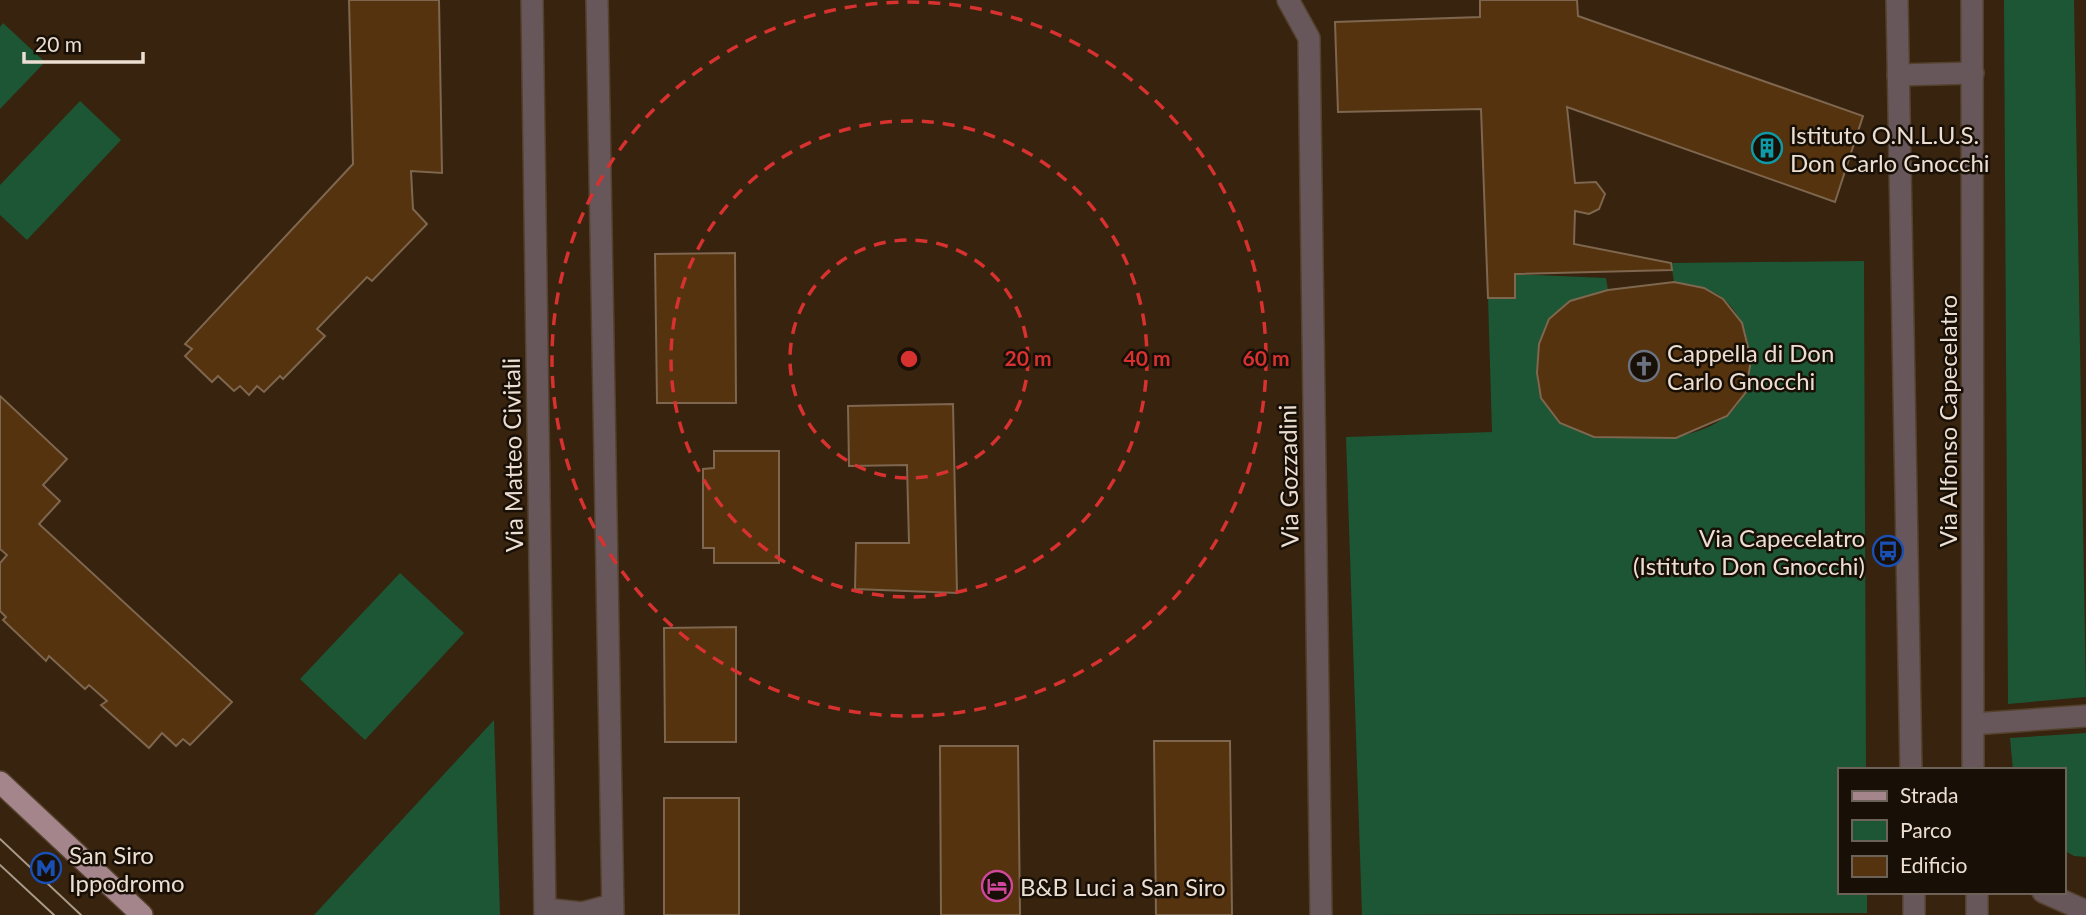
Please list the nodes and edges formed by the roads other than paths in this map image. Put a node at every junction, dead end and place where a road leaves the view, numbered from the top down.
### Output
1 (531, 0) edge
2 (597, 0) edge
3 (1288, 0) edge
4 (1897, 0) edge
5 (1972, 0) edge
6 (1973, 73) junction
7 (1898, 75) junction
8 (2086, 716) edge
9 (1973, 724) junction
10 (1911, 768) edge
11 (1973, 768) edge
12 (0, 782) edge
13 (1914, 894) edge
14 (1976, 894) edge
15 (2048, 894) edge
16 (612, 910) edge
17 (2086, 911) edge
18 (545, 912) edge
19 (142, 915) edge
20 (1321, 915) edge
21 (1914, 915) edge
22 (1977, 915) edge

1 - 18 street, Via Matteo Civitali
2 - 16 street, Via Matteo Civitali
3 - 20 street, Via Gozzadini
4 - 7 street, Via Alfonso Capecelatro
5 - 6 street, Via Alfonso Capecelatro
6 - 7 street
6 - 9 street, Via Alfonso Capecelatro
7 - 10 street, Via Alfonso Capecelatro
8 - 9 street
9 - 11 street, Via Alfonso Capecelatro
12 - 19 main road
13 - 21 street
14 - 22 street
15 - 17 street
16 - 18 street, Via Matteo Civitali

